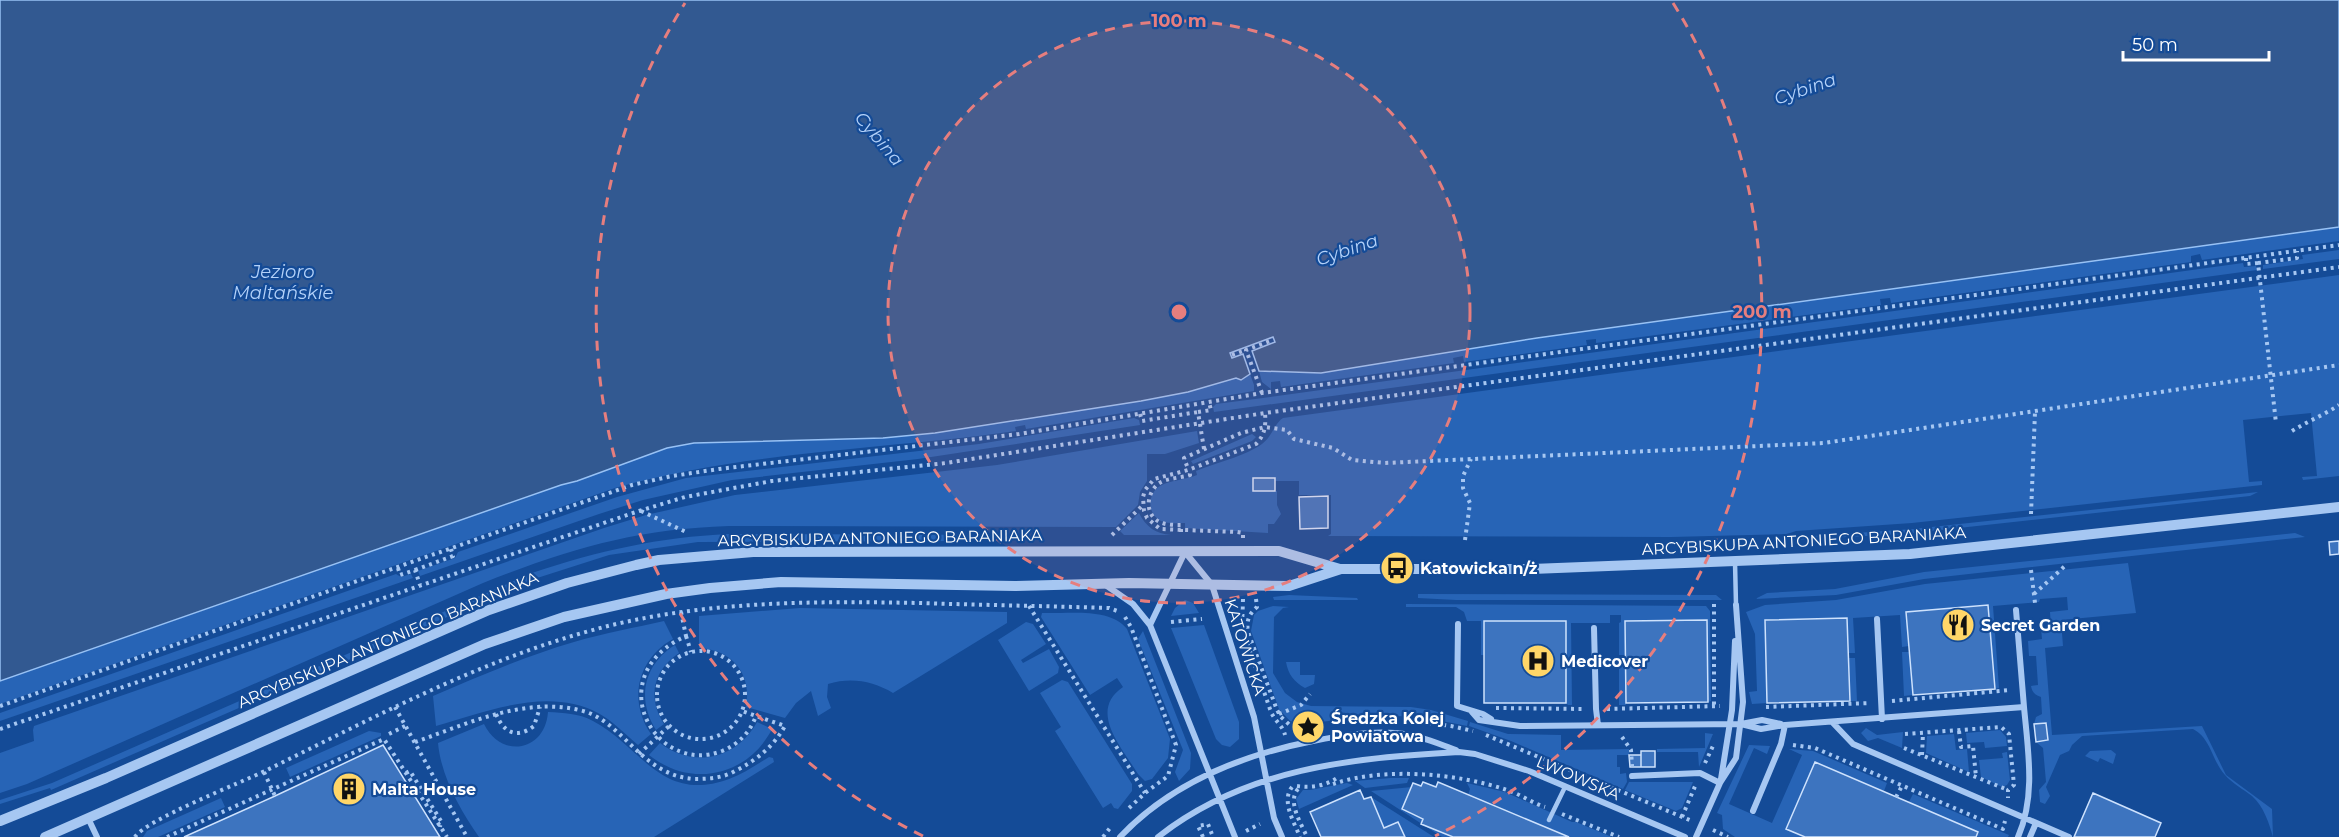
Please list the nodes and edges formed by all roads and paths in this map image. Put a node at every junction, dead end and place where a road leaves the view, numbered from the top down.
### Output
1 (2339, 245) edge
2 (2297, 251) junction
3 (2246, 258) junction
4 (2258, 263) junction
5 (2339, 267) edge
6 (2260, 278) junction
7 (1273, 340) dead end
8 (1246, 350) junction
9 (1232, 355) dead end
10 (2339, 365) edge
11 (2271, 375) junction
12 (1262, 393) junction
13 (1209, 402) junction
14 (2339, 405) edge
15 (1198, 412) junction
16 (2035, 412) junction
17 (1265, 413) junction
18 (1140, 414) junction
19 (1200, 423) junction
20 (2276, 423) dead end
21 (1265, 427) junction
22 (2292, 431) dead end
23 (1204, 449) junction
24 (1471, 459) junction
25 (1187, 466) dead end
26 (1189, 473) dead end
27 (1148, 502) junction
28 (1143, 506) junction
29 (2339, 507) edge
30 (639, 510) junction
31 (2031, 514) dead end
32 (1181, 531) junction
33 (686, 532) dead end
34 (1243, 533) dead end
35 (1112, 535) dead end
36 (1181, 538) dead end
37 (1465, 540) dead end
38 (451, 549) junction
39 (1185, 552) junction
40 (1735, 562) junction
41 (2066, 566) dead end
42 (398, 568) junction
43 (1341, 569) junction
44 (414, 570) junction
45 (2031, 570) dead end
46 (1105, 584) junction
47 (420, 585) junction
48 (1168, 585) junction
49 (1212, 585) junction
50 (2034, 594) junction
51 (1256, 599) dead end
52 (2035, 603) dead end
53 (1714, 604) dead end
54 (1736, 605) junction
55 (1029, 606) junction
56 (2016, 609) dead end
57 (681, 612) junction
58 (1244, 612) dead end
59 (1202, 619) dead end
60 (1877, 619) dead end
61 (1171, 622) dead end
62 (1458, 624) dead end
63 (1150, 625) junction
64 (1594, 628) dead end
65 (686, 636) junction
66 (691, 652) junction
67 (1310, 694) dead end
68 (0, 706) edge
69 (540, 706) junction
70 (1714, 706) dead end
71 (395, 707) junction
72 (2024, 707) junction
73 (1612, 708) dead end
74 (742, 711) junction
75 (496, 714) junction
76 (1279, 714) junction
77 (756, 716) junction
78 (1882, 719) junction
79 (1833, 723) junction
80 (1615, 724) junction
81 (1730, 724) junction
82 (1741, 724) junction
83 (1598, 725) junction
84 (1785, 725) junction
85 (405, 726) junction
86 (669, 726) junction
87 (0, 729) edge
88 (1284, 730) dead end
89 (1959, 730) junction
90 (1294, 733) dead end
91 (1923, 733) junction
92 (1905, 734) dead end
93 (658, 736) junction
94 (384, 739) junction
95 (415, 742) junction
96 (1728, 743) junction
97 (1713, 744) dead end
98 (1781, 744) junction
99 (1904, 748) dead end
100 (1262, 752) junction
101 (1459, 752) junction
102 (639, 754) junction
103 (1922, 755) junction
104 (264, 772) junction
105 (1210, 773) junction
106 (1632, 776) joint
107 (1976, 777) junction
108 (1267, 778) junction
109 (1298, 780) dead end
110 (1720, 783) junction
111 (1902, 786) junction
112 (1565, 787) junction
113 (1298, 788) junction
114 (272, 790) junction
115 (2008, 790) junction
116 (1145, 793) junction
117 (274, 796) dead end
118 (1896, 797) dead end
119 (1220, 799) junction
120 (1540, 805) dead end
121 (2008, 810) junction
122 (1753, 811) dead end
123 (1123, 814) dead end
124 (1569, 817) dead end
125 (88, 818) junction
126 (2026, 818) junction
127 (1549, 820) dead end
128 (0, 821) edge
129 (1116, 821) dead end
130 (2036, 823) junction
131 (1260, 824) dead end
132 (1246, 831) dead end
133 (45, 837) edge
134 (98, 837) edge
135 (135, 837) edge
136 (167, 837) edge
137 (447, 837) edge
138 (467, 837) edge
139 (1102, 837) edge
140 (1120, 837) edge
141 (1158, 837) edge
142 (1203, 837) edge
143 (1213, 837) edge
144 (1235, 837) edge
145 (1282, 837) edge
146 (1300, 837) edge
147 (1307, 837) edge
148 (1619, 837) edge
149 (1685, 837) edge
150 (1696, 837) edge
151 (2018, 837) edge
152 (2030, 837) edge
153 (2069, 837) edge

1 - 2 path
2 - 3 path
2 - 4 path
3 - 4 path
3 - 12 path
4 - 6 path
5 - 6 path
6 - 11 path
6 - 17 path
7 - 8 path
8 - 9 path
8 - 12 path
10 - 11 path
11 - 16 path
11 - 20 path
12 - 13 path
13 - 15 path
13 - 18 path
14 - 22 path
15 - 18 path
15 - 19 path
16 - 24 path
16 - 31 path
17 - 19 path
17 - 21 path
18 - 38 path
19 - 23 path
19 - 30 path
21 - 23 path
21 - 24 path
21 - 28 path
23 - 25 path
24 - 37 path
26 - 27 path
27 - 28 path
27 - 32 path
28 - 32 path
28 - 35 path
29 - 40 street, ARCYBISKUPA ANTONIEGO BARANIAKA
30 - 33 path
30 - 47 path
32 - 34 path
32 - 36 path
38 - 42 path
38 - 44 path
39 - 43 street, ARCYBISKUPA ANTONIEGO BARANIAKA
39 - 48 street
39 - 49 street, KATOWICKA
39 - 128 street, ARCYBISKUPA ANTONIEGO BARANIAKA
40 - 43 street, ARCYBISKUPA ANTONIEGO BARANIAKA
40 - 54 lane
41 - 50 path
42 - 44 path
42 - 68 path
43 - 49 street, ARCYBISKUPA ANTONIEGO BARANIAKA
44 - 47 path
45 - 50 path
46 - 48 street, ARCYBISKUPA ANTONIEGO BARANIAKA
46 - 63 street
46 - 125 street, ARCYBISKUPA ANTONIEGO BARANIAKA
47 - 87 path
48 - 49 street, ARCYBISKUPA ANTONIEGO BARANIAKA
48 - 63 street
49 - 100 street, KATOWICKA
50 - 52 path
51 - 76 path
53 - 70 path
54 - 81 street
54 - 82 street
55 - 57 path
55 - 116 path
55 - 116 path
56 - 72 street
57 - 65 path
57 - 71 path
58 - 88 path
59 - 61 path
60 - 78 street
62 - 83 street
63 - 105 street
64 - 83 street
65 - 66 path
65 - 93 path
66 - 74 path
66 - 86 path
67 - 76 path
69 - 75 path
69 - 75 path
69 - 102 path
71 - 85 path
71 - 104 path
72 - 78 street
72 - 126 street
73 - 80 path
74 - 77 path
74 - 86 path
75 - 95 path
76 - 90 path
77 - 93 path
77 - 102 path
78 - 79 street
79 - 84 street
79 - 121 street
80 - 81 street
80 - 83 street
80 - 106 path
81 - 82 street
81 - 96 street
82 - 84 street
82 - 110 street
84 - 98 street
85 - 94 path
85 - 95 path
86 - 93 path
89 - 91 path
89 - 107 path
89 - 115 path
91 - 92 path
91 - 103 path
93 - 102 path
94 - 114 path
94 - 137 path
95 - 138 path
96 - 97 path
96 - 110 street
98 - 111 path
98 - 122 street
99 - 103 path
100 - 101 street, LWOWSKA
100 - 105 street, LWOWSKA
100 - 108 street, KATOWICKA
101 - 108 street, LWOWSKA
101 - 112 street, LWOWSKA
103 - 107 path
104 - 114 path
104 - 135 path
105 - 119 street
105 - 140 street, LWOWSKA
106 - 110 street, LWOWSKA
107 - 115 path
108 - 119 street, LWOWSKA
108 - 145 street, KATOWICKA
109 - 113 path
110 - 150 street
111 - 118 path
111 - 121 path
112 - 127 lane
112 - 149 street, LWOWSKA
113 - 120 path
113 - 146 path
113 - 147 path
114 - 117 path
114 - 136 path
115 - 121 path
116 - 123 path
119 - 141 street, LWOWSKA
119 - 144 street
121 - 126 street
124 - 148 path
125 - 133 street, ARCYBISKUPA ANTONIEGO BARANIAKA
125 - 134 street
126 - 130 street
126 - 151 street
129 - 139 path
130 - 152 street
130 - 153 street
131 - 132 path
142 - 143 path

